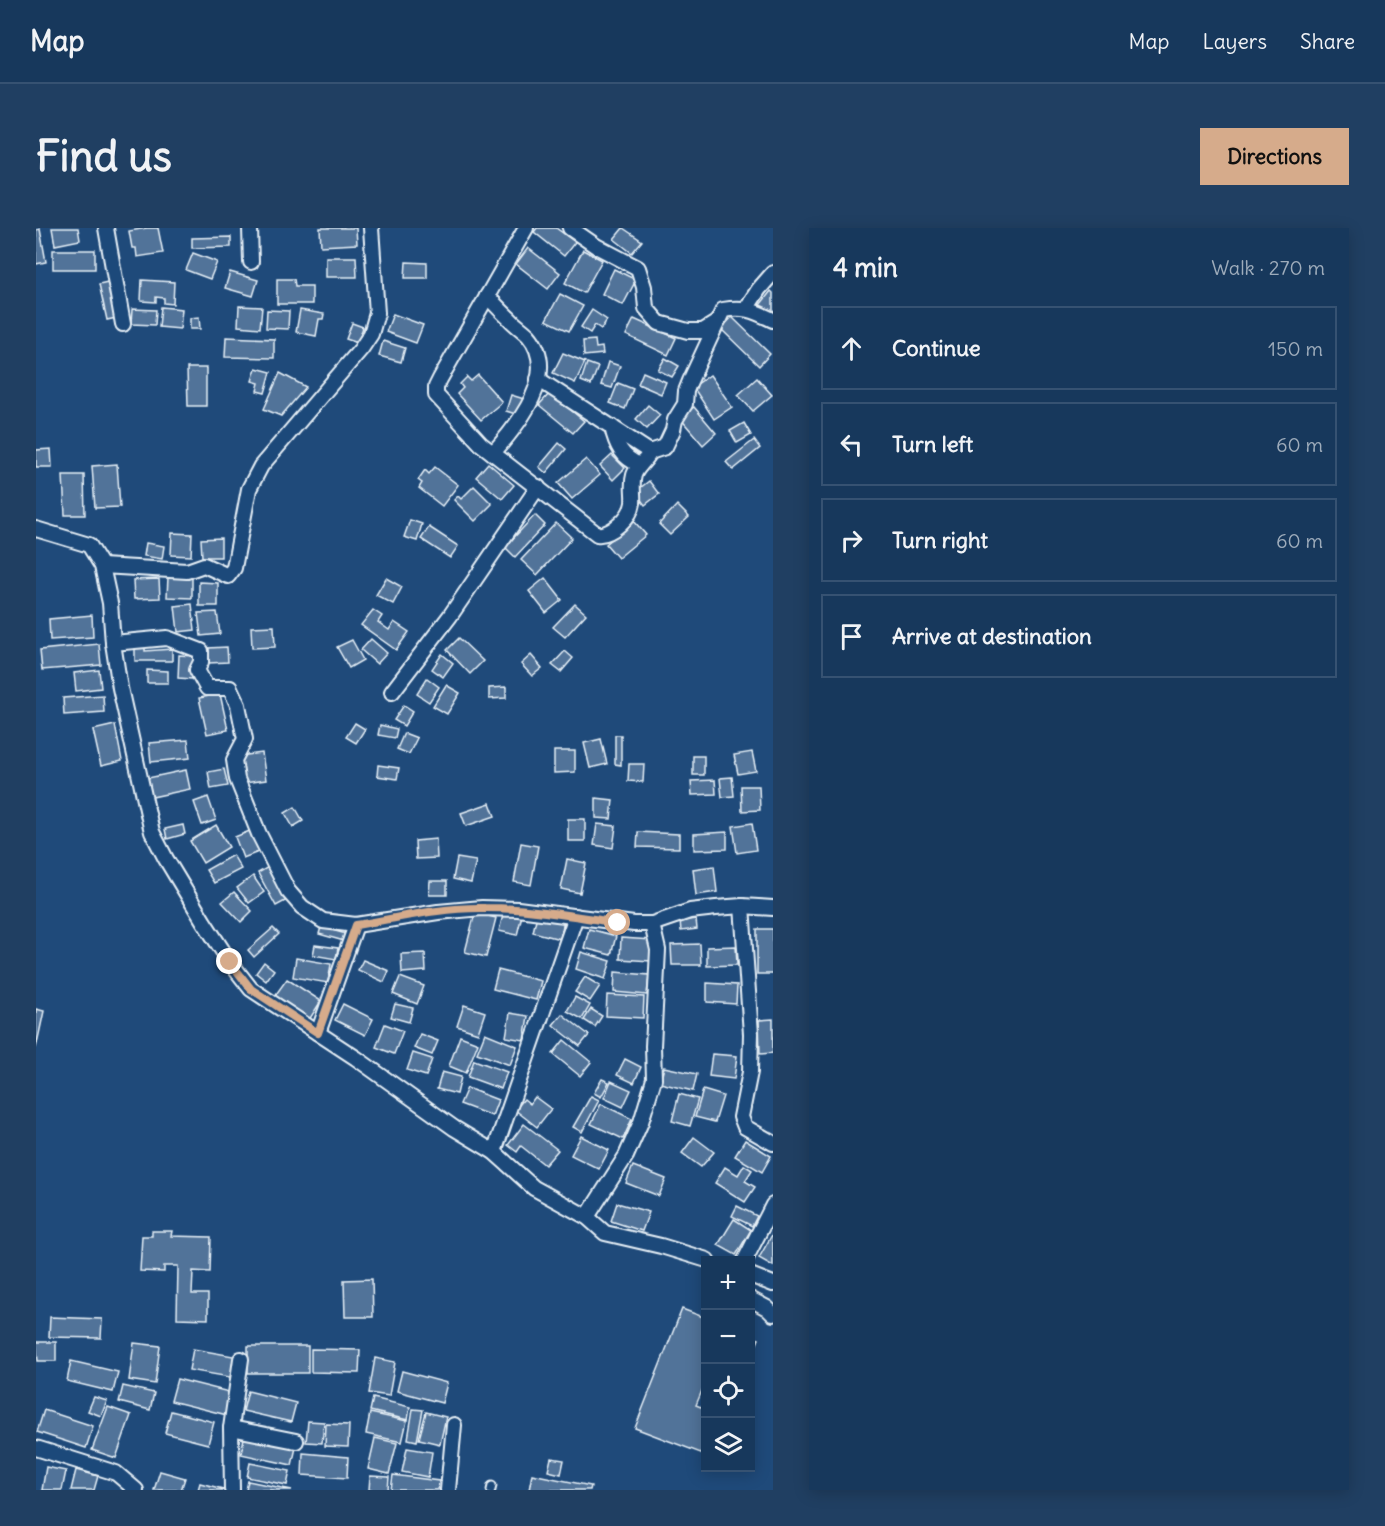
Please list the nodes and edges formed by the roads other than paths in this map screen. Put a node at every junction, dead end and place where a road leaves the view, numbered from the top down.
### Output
1 (106, 228) edge
2 (250, 228) edge
3 (371, 228) edge
4 (526, 228) edge
5 (570, 228) edge
6 (250, 262) dead end
7 (773, 273) edge
8 (487, 296) junction
9 (746, 309) junction
10 (773, 320) edge
11 (716, 323) junction
12 (123, 324) dead end
13 (538, 379) junction
14 (612, 427) junction
15 (650, 452) junction
16 (493, 453) junction
17 (640, 465) junction
18 (538, 488) junction
19 (36, 529) edge
20 (102, 566) junction
21 (113, 643) junction
22 (392, 692) dead end
23 (742, 906) junction
24 (773, 908) edge
25 (576, 916) junction
26 (652, 924) junction
27 (356, 925) junction
28 (318, 1033) junction
29 (773, 1143) edge
30 (494, 1152) junction
31 (773, 1205) edge
32 (587, 1217) junction
33 (747, 1256) edge
34 (701, 1258) edge
35 (755, 1277) edge
36 (773, 1284) edge
37 (755, 1302) edge
38 (773, 1314) edge
39 (241, 1359) dead end
40 (454, 1425) dead end
41 (231, 1428) junction
42 (296, 1441) dead end
43 (36, 1448) edge
44 (136, 1490) edge
45 (232, 1490) edge
46 (448, 1490) edge

1 - 12 street
2 - 6 street
3 - 20 street
4 - 8 street
5 - 11 street
7 - 9 street
8 - 13 street
8 - 16 street
9 - 10 street
9 - 11 street
11 - 15 street
13 - 14 street
13 - 16 street
14 - 15 street
14 - 17 street
15 - 17 street
16 - 18 street
17 - 18 street
18 - 22 street
19 - 20 street
20 - 21 street
21 - 27 street
21 - 28 street
23 - 24 street
23 - 26 street
23 - 29 street
25 - 26 street
25 - 27 street
25 - 30 street
26 - 32 street
27 - 28 street
28 - 30 street
30 - 32 street
31 - 33 street
32 - 34 street
35 - 36 street
37 - 38 street
39 - 41 street
40 - 46 street
41 - 42 street
41 - 45 street
43 - 44 street

